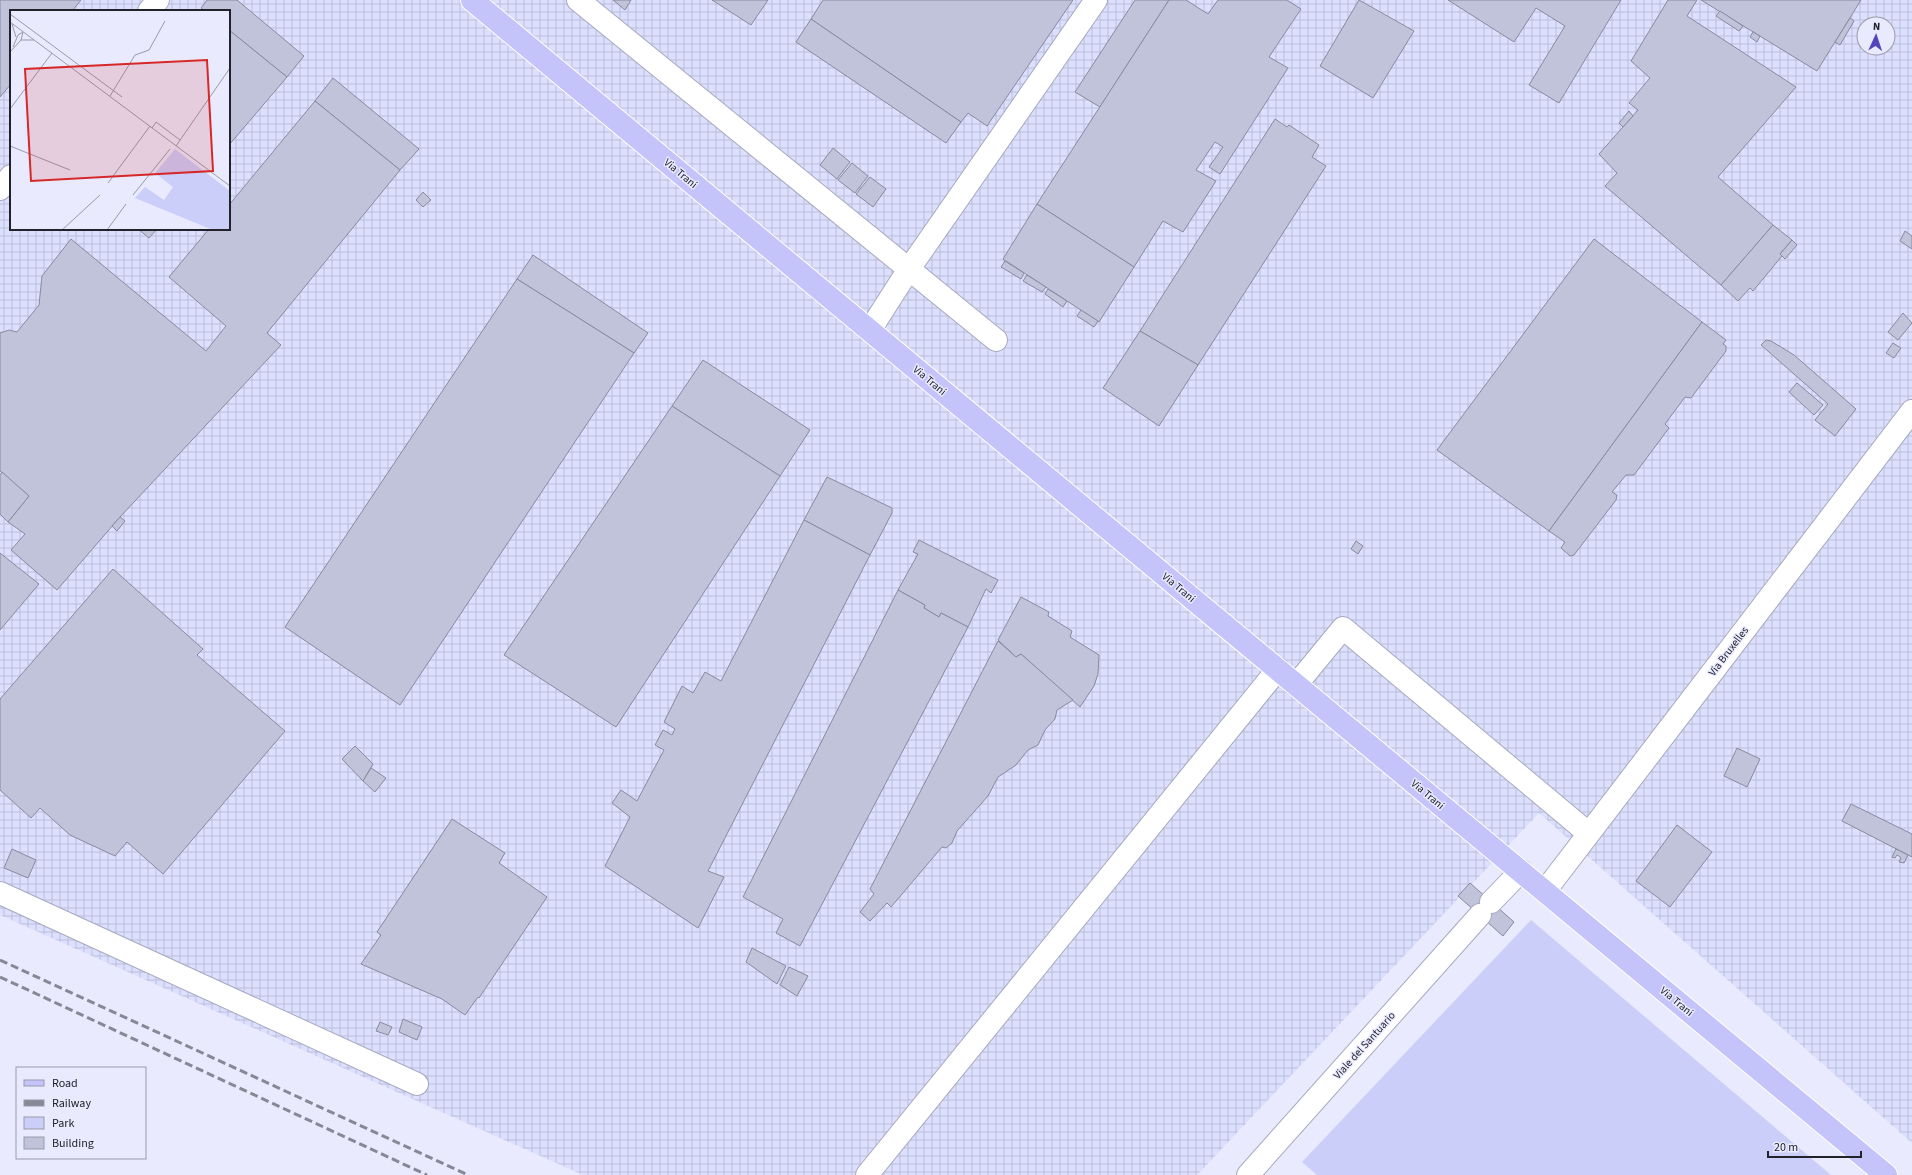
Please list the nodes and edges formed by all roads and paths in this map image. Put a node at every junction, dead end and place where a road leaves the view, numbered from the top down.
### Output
1 (158, 0) edge
2 (472, 0) edge
3 (578, 0) edge
4 (1096, 0) edge
5 (150, 10) edge
6 (10, 177) edge
7 (0, 189) edge
8 (909, 270) junction
9 (870, 330) junction
10 (996, 340) dead end
11 (1912, 411) edge
12 (1278, 669) junction
13 (1296, 685) junction
14 (1588, 833) junction
15 (1521, 871) junction
16 (1545, 891) junction
17 (0, 893) edge
18 (417, 1084) dead end
19 (867, 1175) edge
20 (1248, 1175) edge
21 (1886, 1175) edge

1 - 5 street
2 - 9 main road, Via Trani
3 - 8 street
4 - 8 street
6 - 7 street
8 - 9 street
8 - 10 street
9 - 12 main road, Via Trani
11 - 14 street, Via Bruxelles
12 - 13 main road, Via Trani
12 - 19 street
13 - 14 street
13 - 15 main road, Via Trani
14 - 16 street, Via Bruxelles
15 - 16 main road, Via Trani
15 - 20 street, Viale del Santuario
16 - 21 main road, Via Trani
17 - 18 street

